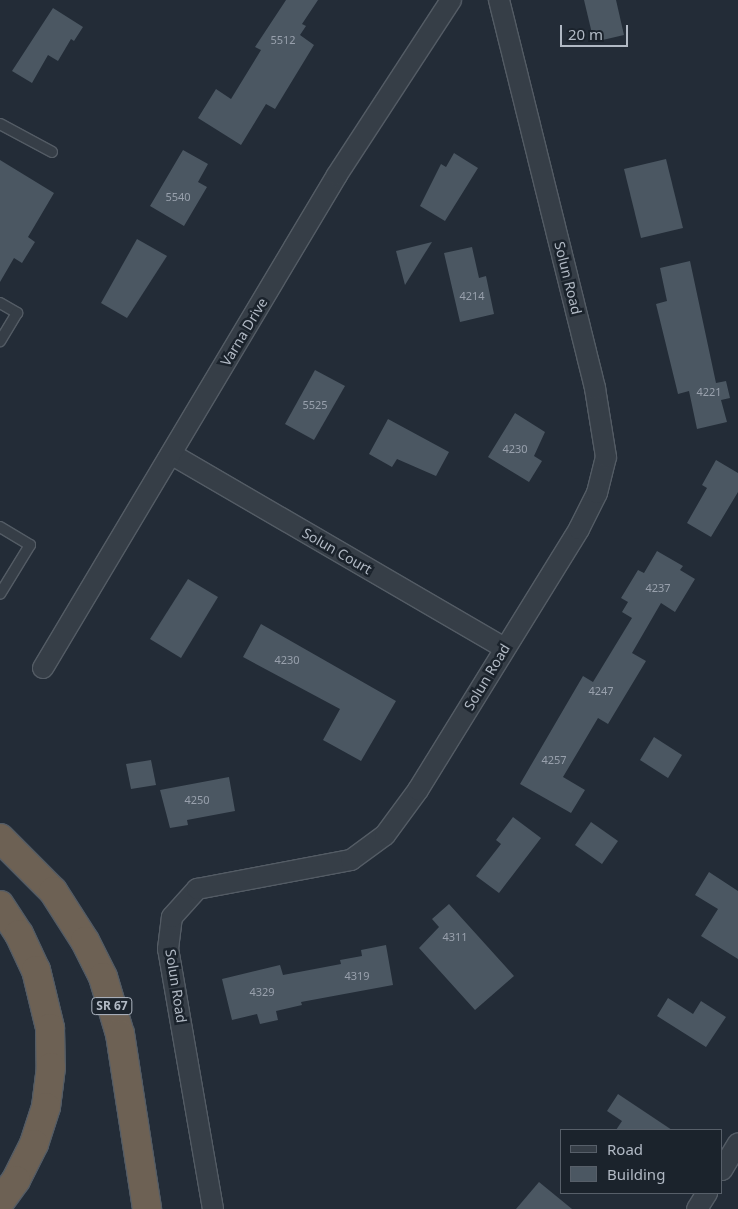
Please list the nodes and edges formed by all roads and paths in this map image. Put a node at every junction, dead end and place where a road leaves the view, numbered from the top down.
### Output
1 (451, 0) edge
2 (499, 0) edge
3 (0, 124) edge
4 (52, 152) dead end
5 (0, 303) edge
6 (0, 341) edge
7 (171, 454) junction
8 (0, 527) edge
9 (0, 594) edge
10 (504, 648) junction
11 (43, 668) dead end
12 (0, 838) edge
13 (0, 905) edge
14 (738, 1143) edge
15 (723, 1168) edge
16 (706, 1194) edge
17 (0, 1202) edge
18 (147, 1209) edge
19 (214, 1209) edge
20 (697, 1209) edge

1 - 7 street, Varna Drive
2 - 10 street, Solun Road
3 - 4 lane
5 - 6 lane
7 - 10 street, Solun Court
7 - 11 street, Varna Drive
8 - 9 lane
10 - 19 street, Solun Road
12 - 18 highway, SR 67
13 - 17 highway
14 - 15 street
16 - 20 street

